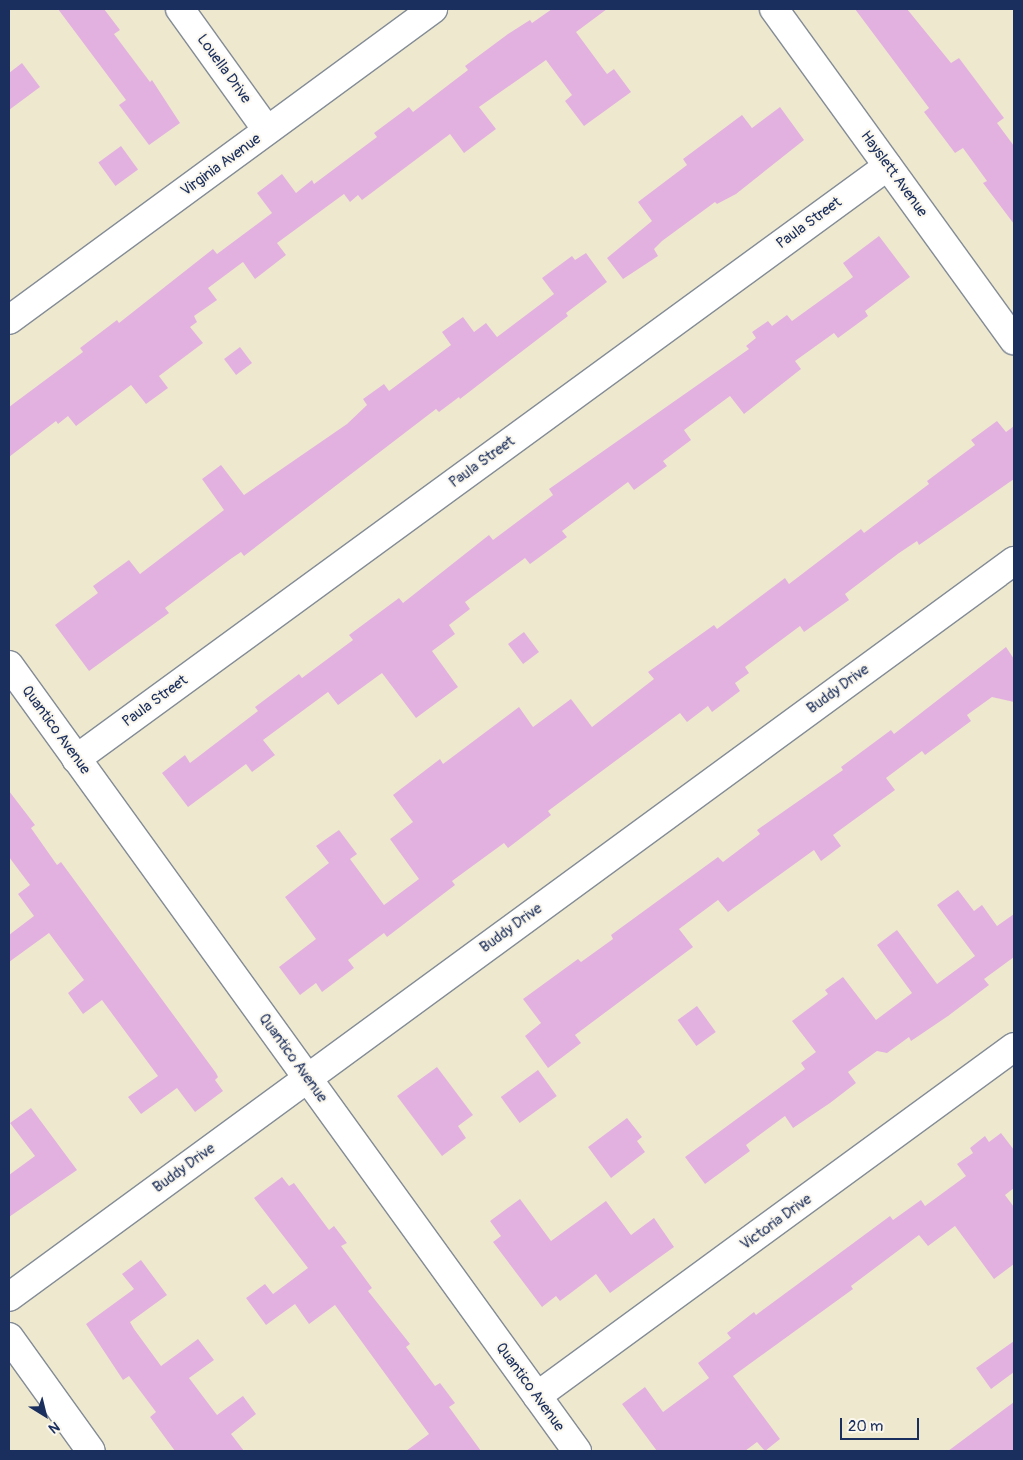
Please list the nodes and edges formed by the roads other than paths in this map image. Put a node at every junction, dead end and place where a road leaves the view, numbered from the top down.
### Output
1 (180, 9) edge
2 (433, 9) edge
3 (774, 9) edge
4 (267, 130) junction
5 (888, 166) junction
6 (9, 320) edge
7 (1014, 340) edge
8 (1014, 560) edge
9 (9, 666) edge
10 (76, 759) junction
11 (1014, 1047) edge
12 (307, 1077) junction
13 (9, 1297) edge
14 (9, 1338) edge
15 (537, 1396) junction
16 (91, 1451) edge
17 (577, 1451) edge

1 - 4 street, Louella Drive
2 - 4 street, Virginia Avenue
3 - 5 street, Hayslett Avenue
4 - 6 street, Virginia Avenue
5 - 7 street, Hayslett Avenue
5 - 10 street, Paula Street
8 - 12 street, Buddy Drive
9 - 10 street, Quantico Avenue
10 - 12 street, Quantico Avenue
11 - 15 street, Victoria Drive
12 - 13 street, Buddy Drive
12 - 15 street, Quantico Avenue
14 - 16 street
15 - 17 street, Quantico Avenue

